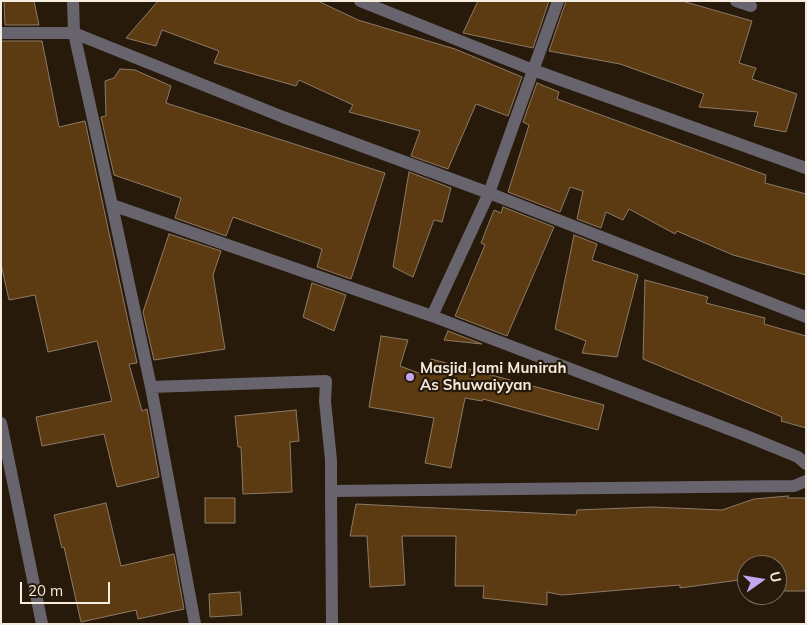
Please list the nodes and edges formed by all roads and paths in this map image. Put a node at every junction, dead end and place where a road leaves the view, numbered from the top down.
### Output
1 (73, 1) edge
2 (360, 1) edge
3 (558, 1) edge
4 (736, 1) edge
5 (751, 6) dead end
6 (1, 33) edge
7 (74, 33) junction
8 (533, 70) junction
9 (806, 168) edge
10 (490, 193) junction
11 (112, 205) junction
12 (432, 316) junction
13 (806, 317) edge
14 (151, 387) junction
15 (1, 423) edge
16 (806, 464) edge
17 (806, 481) edge
18 (331, 491) junction
19 (42, 624) edge
20 (195, 624) edge
21 (332, 624) edge

1 - 7 street
2 - 8 street
3 - 8 street
4 - 5 street
6 - 7 street
7 - 10 street
7 - 11 street
8 - 9 street
8 - 10 street
10 - 12 street
10 - 13 street
11 - 12 street
11 - 14 street
12 - 16 street
14 - 18 street
14 - 20 street
15 - 19 street
17 - 18 street
18 - 21 street

